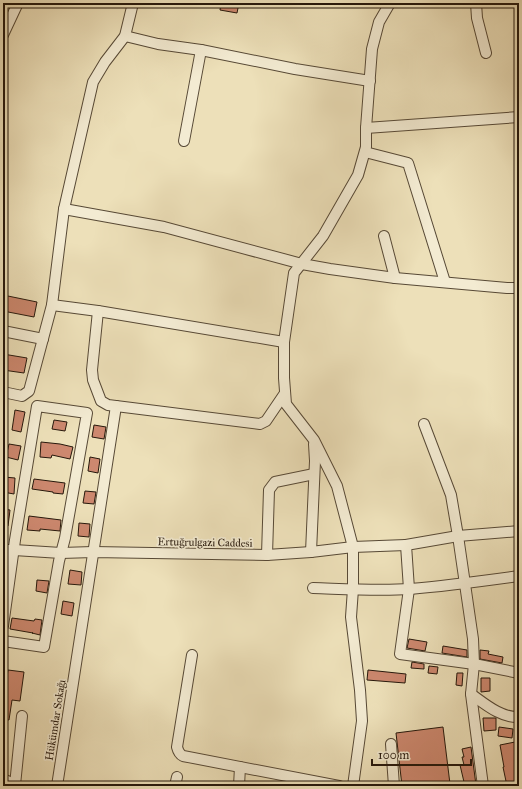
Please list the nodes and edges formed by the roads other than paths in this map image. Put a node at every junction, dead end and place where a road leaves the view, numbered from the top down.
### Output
1 (18, 3) edge
2 (133, 3) edge
3 (390, 3) edge
4 (476, 3) edge
5 (3, 35) edge
6 (125, 36) junction
7 (201, 50) junction
8 (486, 53) dead end
9 (370, 81) junction
10 (519, 117) edge
11 (366, 128) junction
12 (184, 141) dead end
13 (365, 152) junction
14 (64, 209) junction
15 (384, 236) dead end
16 (302, 264) junction
17 (395, 278) junction
18 (445, 282) junction
19 (519, 288) edge
20 (52, 305) junction
21 (98, 311) junction
22 (3, 331) edge
23 (43, 339) junction
24 (284, 342) junction
25 (285, 393) junction
26 (4, 395) edge
27 (116, 406) junction
28 (424, 424) dead end
29 (314, 440) junction
30 (314, 474) junction
31 (519, 531) edge
32 (458, 536) junction
33 (406, 545) junction
34 (353, 546) junction
35 (3, 550) edge
36 (14, 550) junction
37 (93, 552) junction
38 (310, 552) junction
39 (61, 553) junction
40 (267, 555) junction
41 (519, 576) edge
42 (465, 583) junction
43 (312, 588) dead end
44 (352, 589) junction
45 (409, 589) junction
46 (3, 626) edge
47 (3, 641) edge
48 (192, 655) dead end
49 (474, 664) junction
50 (519, 673) edge
51 (471, 694) junction
52 (22, 716) dead end
53 (519, 718) edge
54 (391, 744) dead end
55 (240, 767) junction
56 (3, 780) edge
57 (16, 785) edge
58 (57, 786) edge
59 (238, 786) edge
60 (339, 786) edge
61 (353, 786) edge
62 (394, 786) edge
63 (483, 786) edge

1 - 5 street
2 - 6 street
3 - 9 street
4 - 8 street
6 - 7 street
6 - 14 street
7 - 9 street
7 - 12 street
9 - 11 street
10 - 11 street
11 - 13 street
13 - 16 street
13 - 18 street
14 - 16 street
14 - 20 street
15 - 17 street
16 - 17 street
16 - 24 street
17 - 18 street
18 - 19 street
20 - 21 street
20 - 23 street
21 - 24 street
21 - 27 street
22 - 23 street
23 - 26 street
24 - 25 street
25 - 27 street
25 - 29 street
27 - 37 street, Hükümdar Sokağı
28 - 32 street
29 - 30 street
29 - 34 street
30 - 38 street
30 - 40 street
31 - 32 street, Ertuğrulgazi Caddesi
32 - 33 street, Ertuğrulgazi Caddesi
32 - 42 street
33 - 34 street, Ertuğrulgazi Caddesi
33 - 45 street
34 - 38 street, Ertuğrulgazi Caddesi
34 - 44 street
35 - 36 street, Ertuğrulgazi Caddesi
36 - 39 street, Ertuğrulgazi Caddesi
36 - 39 street
36 - 46 street
37 - 39 street, Ertuğrulgazi Caddesi
37 - 40 street, Ertuğrulgazi Caddesi
37 - 58 street, Hükümdar Sokağı
38 - 40 street, Ertuğrulgazi Caddesi
39 - 47 street
41 - 42 street
42 - 45 street
42 - 49 street
43 - 44 street
44 - 45 street
44 - 61 street
45 - 49 street
48 - 55 street
49 - 50 street
49 - 51 street
51 - 53 street
51 - 63 street
52 - 57 street
54 - 62 street
55 - 59 street
55 - 60 street
56 - 57 street

